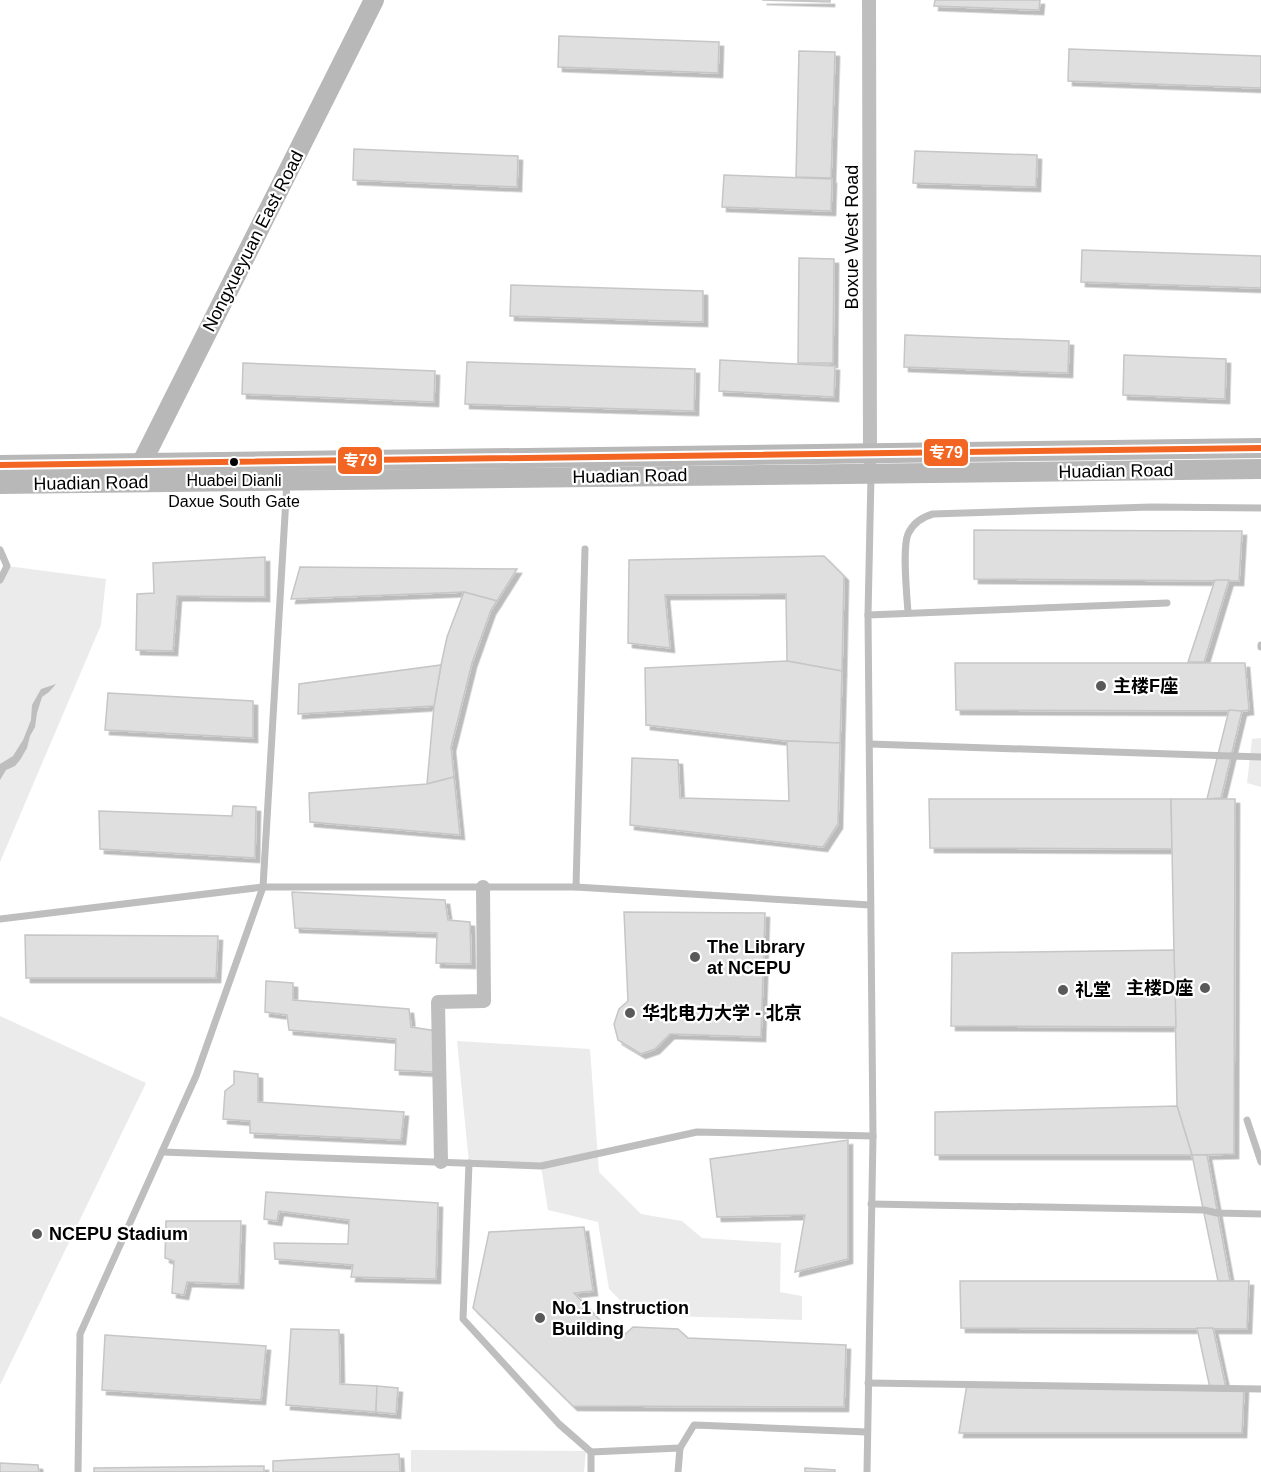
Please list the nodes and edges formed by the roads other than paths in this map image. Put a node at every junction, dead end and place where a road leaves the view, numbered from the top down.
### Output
1 (374, 0) edge
2 (869, 0) edge
3 (1261, 448) edge
4 (870, 453) junction
5 (142, 462) junction
6 (0, 465) edge
7 (1261, 469) edge
8 (287, 470) junction
9 (871, 474) junction
10 (132, 482) junction
11 (0, 484) edge
12 (1261, 508) edge
13 (585, 549) dead end
14 (0, 550) edge
15 (0, 580) edge
16 (1167, 603) dead end
17 (908, 614) junction
18 (868, 615) junction
19 (870, 744) junction
20 (1261, 757) edge
21 (263, 887) junction
22 (483, 887) junction
23 (576, 887) junction
24 (870, 905) junction
25 (0, 919) edge
26 (1247, 1120) dead end
27 (873, 1136) junction
28 (162, 1152) junction
29 (441, 1162) junction
30 (1261, 1162) edge
31 (469, 1163) junction
32 (872, 1204) junction
33 (1261, 1214) edge
34 (868, 1383) junction
35 (1261, 1389) edge
36 (867, 1432) junction
37 (680, 1448) junction
38 (591, 1452) junction
39 (78, 1472) edge
40 (591, 1472) edge
41 (678, 1472) edge
42 (867, 1472) edge

1 - 5 street, Nongxueyuan East Road
2 - 4 street, Boxue West Road
3 - 4 street, Huadian Road
4 - 8 street, Huadian Road
4 - 9 street, Boxue West Road
5 - 6 street, Huadian Road
5 - 8 street, Huadian Road
5 - 10 street, Nongxueyuan East Road
7 - 9 street, Huadian Road
8 - 9 street, Huadian Road
8 - 10 street, Huadian Road
8 - 21 lane
9 - 18 lane
10 - 11 street, Huadian Road
12 - 17 lane
13 - 23 lane
14 - 15 lane
16 - 17 lane
17 - 18 lane
18 - 19 lane
19 - 20 lane
19 - 24 lane
21 - 22 lane
21 - 25 lane
21 - 28 lane
22 - 23 lane
22 - 29 street
23 - 24 lane
24 - 27 lane
26 - 30 lane
27 - 31 lane
27 - 32 lane
28 - 29 lane
28 - 39 lane
29 - 31 lane
31 - 38 lane
32 - 33 lane
32 - 34 lane
34 - 35 lane
34 - 36 lane
36 - 37 lane
36 - 42 lane
37 - 38 lane
37 - 41 lane
38 - 40 lane

